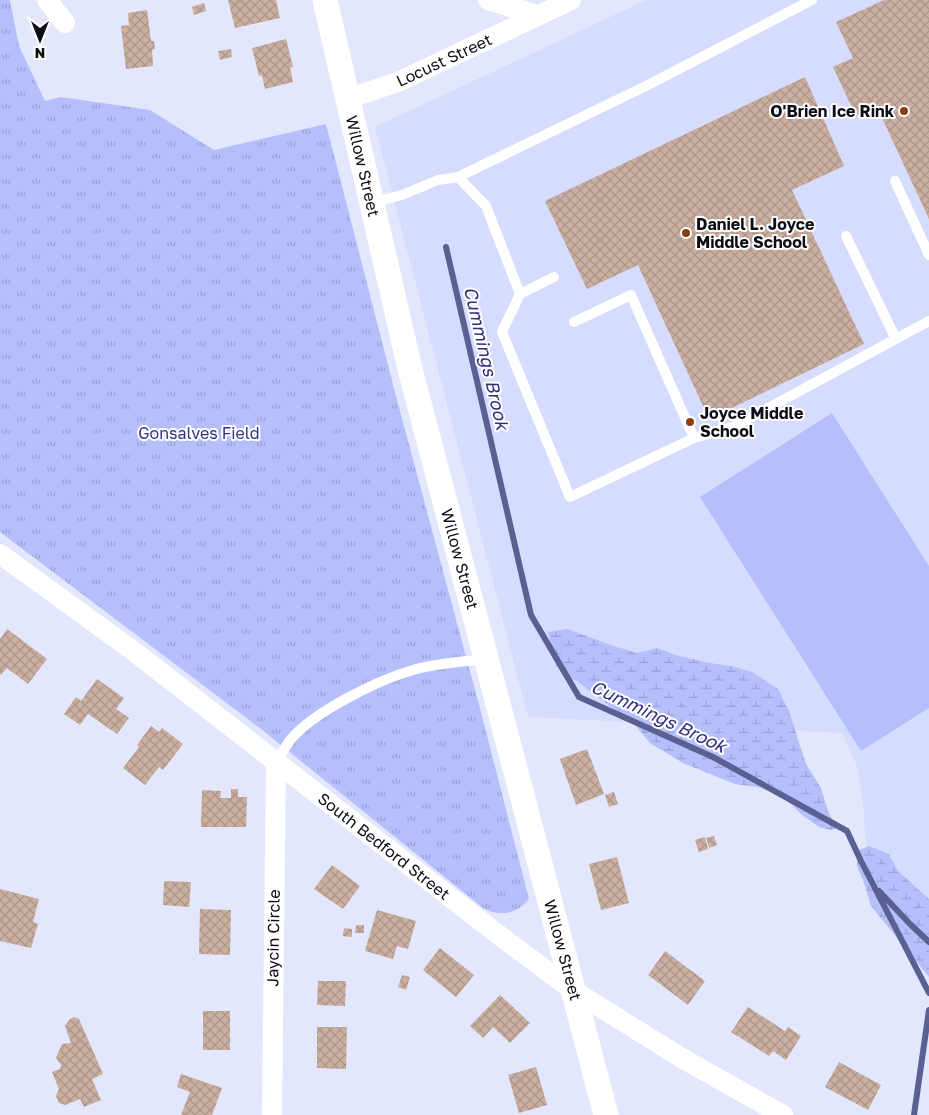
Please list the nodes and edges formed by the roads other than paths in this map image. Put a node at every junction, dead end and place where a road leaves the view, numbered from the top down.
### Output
1 (47, 0) edge
2 (325, 0) edge
3 (488, 0) edge
4 (571, 0) edge
5 (812, 0) edge
6 (537, 15) junction
7 (65, 23) dead end
8 (348, 100) junction
9 (458, 177) junction
10 (895, 181) dead end
11 (372, 203) junction
12 (846, 236) dead end
13 (929, 255) edge
14 (554, 277) dead end
15 (520, 294) junction
16 (929, 321) edge
17 (574, 322) dead end
18 (896, 339) junction
19 (694, 438) junction
20 (0, 554) edge
21 (486, 659) junction
22 (276, 762) junction
23 (574, 991) junction
24 (272, 1115) edge
25 (606, 1115) edge
26 (783, 1115) edge

1 - 7 street
2 - 8 street, Willow Street
3 - 6 street
4 - 6 street, Locust Street
5 - 9 lane
6 - 8 street, Locust Street
8 - 11 street, Willow Street
9 - 11 lane
9 - 15 lane
10 - 13 lane
11 - 21 street, Willow Street
12 - 18 lane
14 - 15 lane
15 - 19 lane
16 - 18 lane
17 - 19 lane
18 - 19 lane
20 - 22 street, South Bedford Street
21 - 22 lane
21 - 23 street, Willow Street
22 - 23 street, South Bedford Street
22 - 24 street, Jaycin Circle
23 - 25 street, Willow Street
23 - 26 street, South Bedford Street

